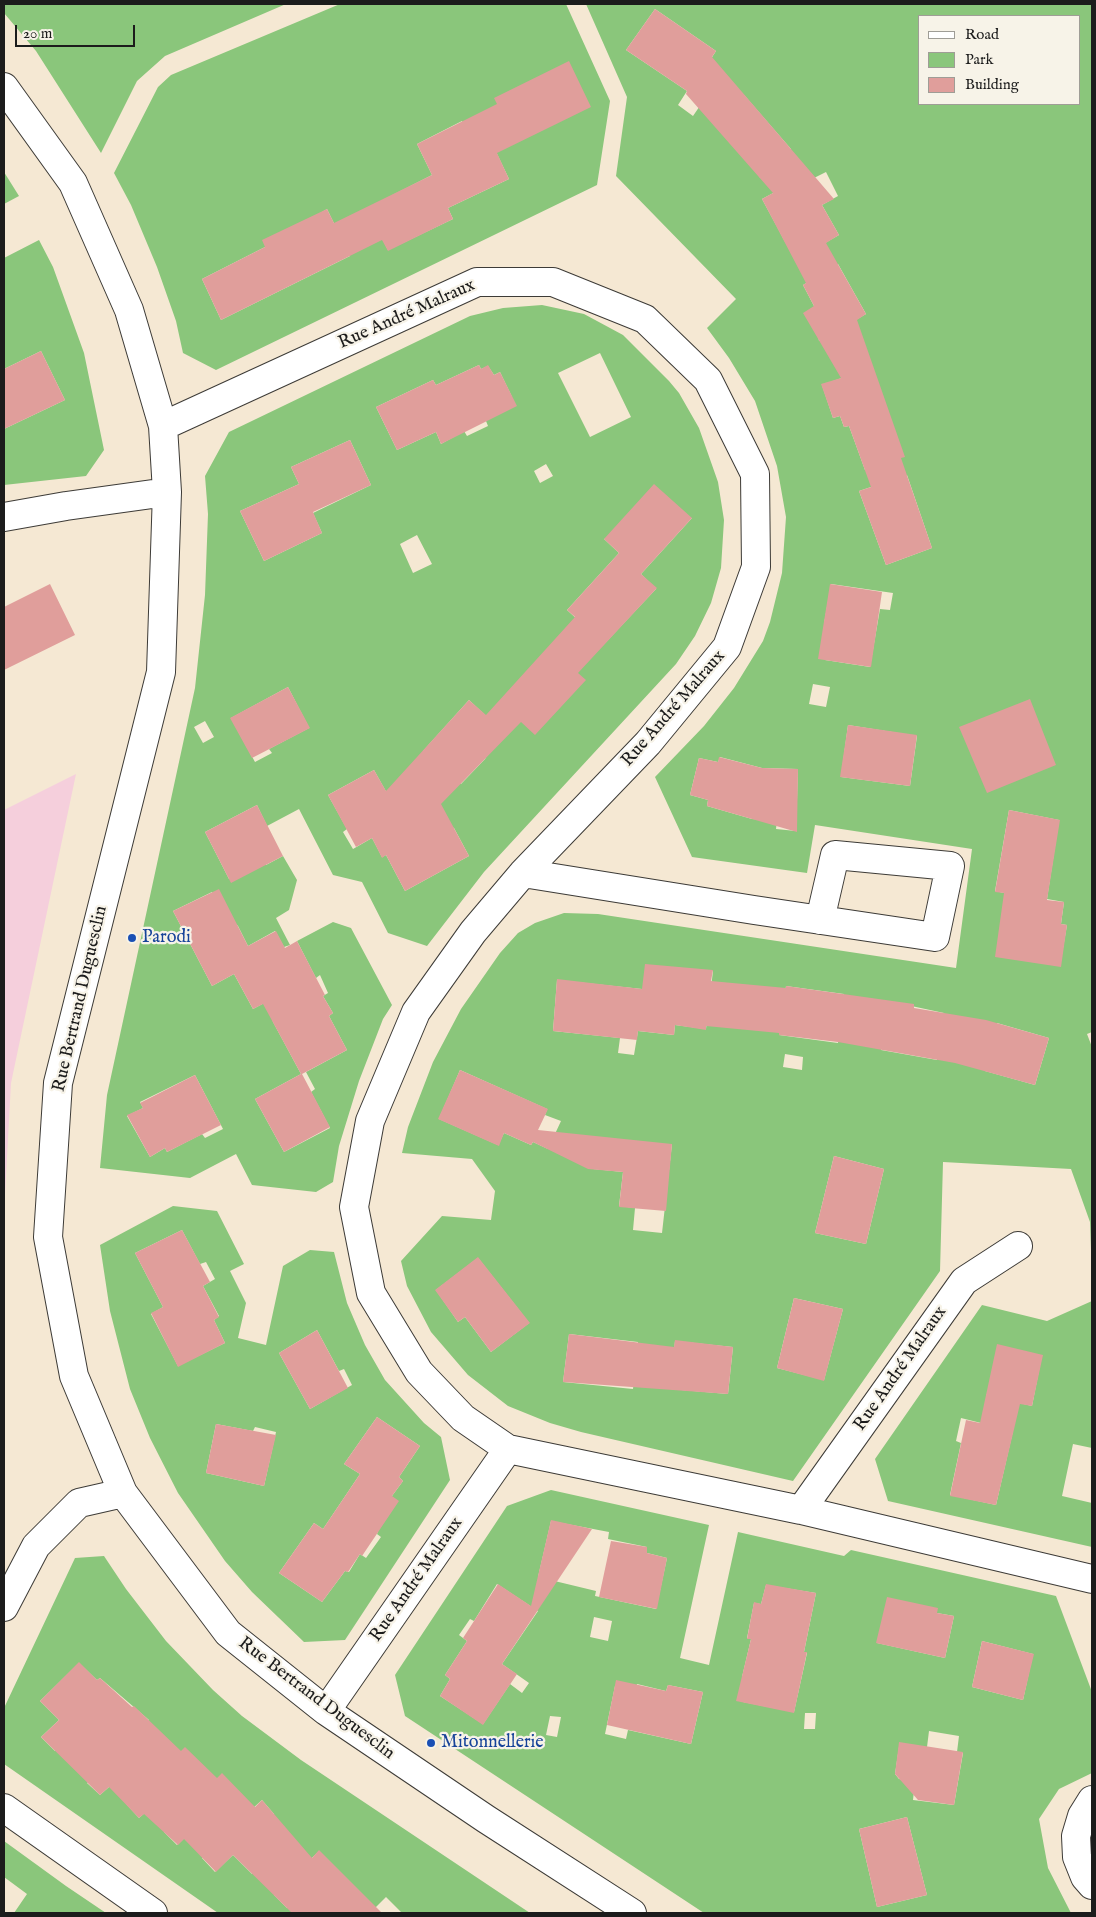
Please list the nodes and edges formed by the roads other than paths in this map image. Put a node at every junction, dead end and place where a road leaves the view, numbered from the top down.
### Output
1 (4, 87) edge
2 (163, 426) junction
3 (167, 492) junction
4 (4, 517) edge
5 (523, 873) junction
6 (820, 920) junction
7 (1018, 1246) dead end
8 (508, 1449) junction
9 (123, 1493) junction
10 (801, 1510) junction
11 (1092, 1579) edge
12 (4, 1607) edge
13 (326, 1711) junction
14 (1092, 1800) edge
15 (4, 1808) edge
16 (1092, 1885) edge
17 (153, 1913) edge
18 (632, 1913) edge

1 - 2 street, Rue Bertrand Duguesclin
2 - 3 street, Rue Bertrand Duguesclin
2 - 5 street, Rue André Malraux
3 - 4 street
3 - 9 street, Rue Bertrand Duguesclin
5 - 6 street
5 - 8 street, Rue André Malraux
6 - 6 street
7 - 10 street, Rue André Malraux
8 - 10 street, Rue André Malraux
8 - 13 street, Rue André Malraux
9 - 12 street
9 - 13 street, Rue Bertrand Duguesclin
10 - 11 street, Rue André Malraux
13 - 18 street, Rue Bertrand Duguesclin
14 - 16 street
15 - 17 street

